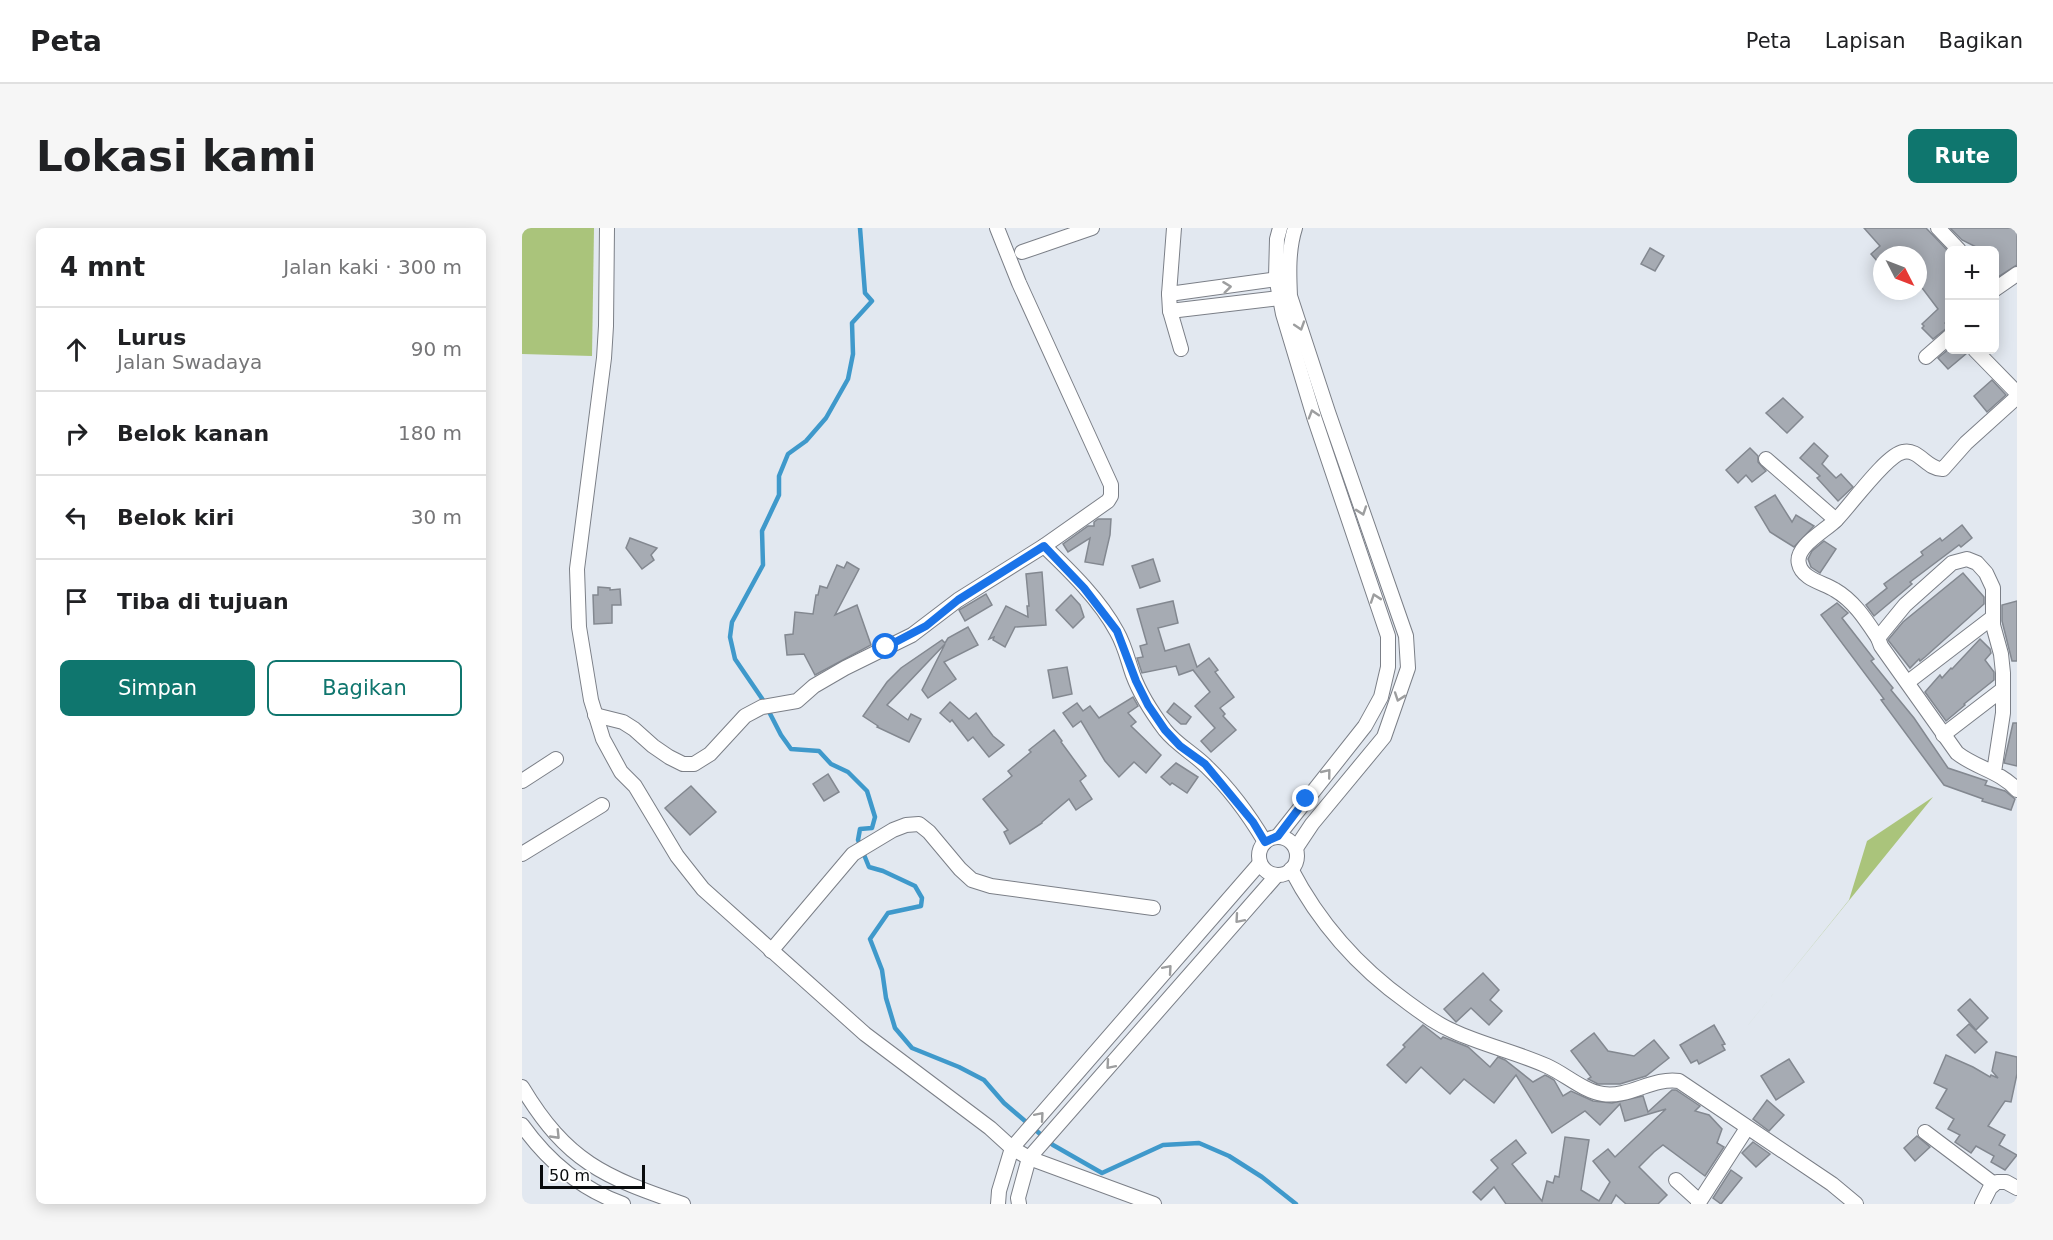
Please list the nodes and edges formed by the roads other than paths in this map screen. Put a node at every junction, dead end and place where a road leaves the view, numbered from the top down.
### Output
1 (607, 228) edge
2 (997, 228) edge
3 (1092, 228) edge
4 (1174, 228) edge
5 (1280, 228) edge
6 (1294, 228) edge
7 (1941, 229) edge
8 (1956, 246) edge
9 (1022, 252) dead end
10 (2017, 274) edge
11 (1283, 279) junction
12 (1999, 287) edge
13 (1169, 294) junction
14 (1285, 297) junction
15 (1170, 311) junction
16 (1945, 340) edge
17 (1181, 349) dead end
18 (1979, 354) edge
19 (1926, 357) dead end
20 (2017, 395) edge
21 (1766, 459) dead end
22 (1836, 520) junction
23 (1044, 546) junction
24 (1993, 617) junction
25 (1878, 638) junction
26 (1908, 682) junction
27 (2003, 689) junction
28 (595, 715) junction
29 (1943, 735) junction
30 (556, 759) dead end
31 (1994, 772) junction
32 (522, 781) edge
33 (2017, 790) edge
34 (602, 805) dead end
35 (1278, 836) junction
36 (1265, 842) junction
37 (1296, 849) junction
38 (522, 855) edge
39 (1260, 863) junction
40 (1291, 869) junction
41 (1278, 875) junction
42 (1154, 908) dead end
43 (771, 951) junction
44 (522, 1087) edge
45 (522, 1125) edge
46 (1747, 1128) junction
47 (1925, 1132) dead end
48 (1012, 1148) junction
49 (1029, 1158) junction
50 (1676, 1180) dead end
51 (1994, 1184) junction
52 (2017, 1188) edge
53 (1693, 1201) edge
54 (623, 1204) edge
55 (683, 1204) edge
56 (998, 1204) edge
57 (1019, 1204) edge
58 (1154, 1204) edge
59 (1856, 1204) edge
60 (1982, 1204) edge

1 - 28 street
2 - 23 street
3 - 9 street
4 - 13 street
5 - 11 street
6 - 11 street
7 - 8 street
10 - 12 street
13 -> 11 street
11 - 14 street
13 - 15 street
14 - 15 street
35 -> 14 street
14 -> 37 street
15 - 17 street
16 - 19 street
18 - 20 street
20 - 22 street
21 - 22 street
22 - 25 street
23 - 28 street
23 - 36 street
24 - 25 street
24 - 26 street
24 - 27 street
25 - 26 street
26 - 29 street
27 - 29 street
27 - 31 street
28 - 43 street
29 - 31 street
30 - 32 street
31 - 33 street
34 - 38 street
35 - 36 street
35 - 37 street
36 - 39 street
37 - 40 street
39 - 41 street
48 -> 39 street
40 - 41 street
40 - 46 street
41 -> 49 street
42 - 43 street
43 - 48 street
44 -> 55 street
45 - 54 street
46 - 53 street
46 - 59 street
47 - 51 street
48 - 49 street
48 - 56 street
49 - 57 street
49 - 58 street
50 - 53 street
51 - 52 street
51 - 60 street

